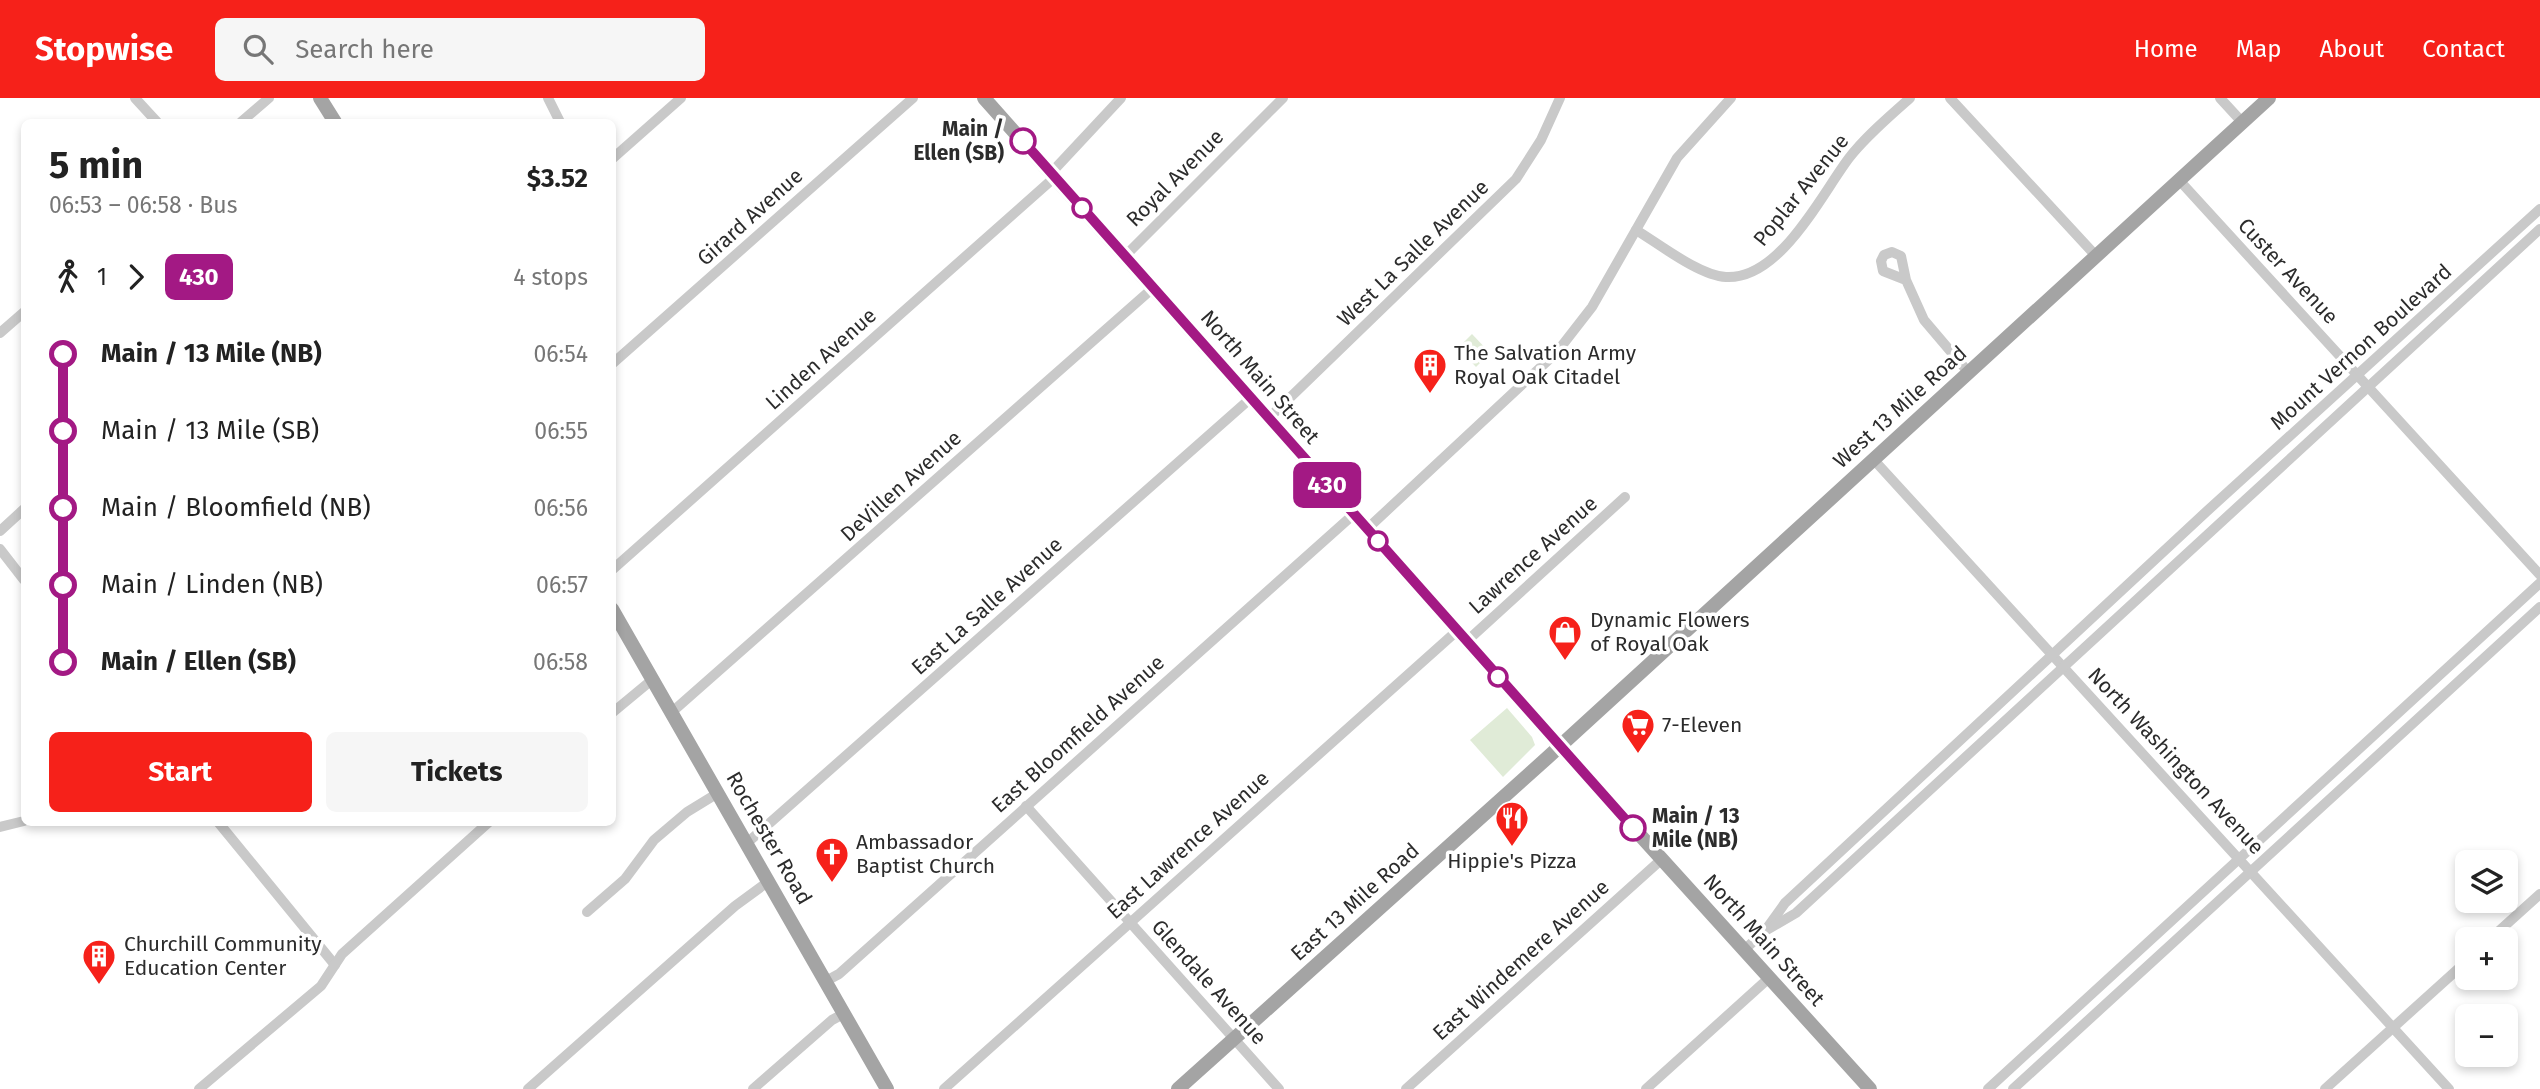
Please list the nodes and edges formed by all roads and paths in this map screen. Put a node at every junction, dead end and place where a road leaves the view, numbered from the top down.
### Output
1 (135, 98) edge
2 (269, 98) edge
3 (320, 98) edge
4 (548, 98) edge
5 (681, 98) edge
6 (913, 98) edge
7 (984, 98) edge
8 (1121, 98) edge
9 (1283, 98) edge
10 (1560, 98) edge
11 (1731, 98) edge
12 (1910, 98) edge
13 (1950, 98) edge
14 (2220, 98) edge
15 (2269, 98) edge
16 (154, 119) edge
17 (244, 119) edge
18 (333, 119) edge
19 (558, 119) edge
20 (2242, 122) junction
21 (616, 155) edge
22 (1053, 175) junction
23 (2179, 180) junction
24 (2540, 209) edge
25 (2540, 229) edge
26 (1636, 230) junction
27 (1125, 256) junction
28 (2096, 256) junction
29 (1906, 280) dead end
30 (1153, 288) junction
31 (21, 315) edge
32 (0, 333) edge
33 (616, 360) edge
34 (1969, 373) junction
35 (2358, 376) junction
36 (2368, 388) junction
37 (1251, 398) junction
38 (1269, 418) junction
39 (1874, 460) junction
40 (1625, 497) dead end
41 (21, 512) edge
42 (2206, 512) junction
43 (1354, 514) junction
44 (2217, 524) junction
45 (1367, 529) junction
46 (0, 531) edge
47 (0, 549) edge
48 (616, 566) edge
49 (2540, 575) edge
50 (21, 576) edge
51 (2540, 583) edge
52 (2540, 607) edge
53 (616, 616) edge
54 (1462, 635) junction
55 (2053, 656) junction
56 (2064, 667) junction
57 (653, 679) junction
58 (616, 710) edge
59 (672, 712) junction
60 (2380, 729) junction
61 (2394, 744) junction
62 (1560, 747) junction
63 (1910, 786) junction
64 (718, 793) junction
65 (1921, 798) junction
66 (1026, 807) junction
67 (21, 822) edge
68 (221, 826) edge
69 (480, 826) edge
70 (0, 827) edge
71 (747, 843) junction
72 (1662, 859) junction
73 (2240, 859) junction
74 (2251, 871) junction
75 (769, 881) junction
76 (2540, 894) edge
77 (587, 912) dead end
78 (1131, 922) junction
79 (2503, 927) edge
80 (1765, 931) junction
81 (1744, 950) junction
82 (335, 965) junction
83 (2455, 972) edge
84 (1769, 978) junction
85 (826, 981) junction
86 (2095, 992) junction
87 (2106, 1004) junction
88 (845, 1013) junction
89 (2393, 1027) junction
90 (1234, 1038) junction
91 (199, 1089) edge
92 (528, 1089) edge
93 (753, 1089) edge
94 (887, 1089) edge
95 (944, 1089) edge
96 (1178, 1089) edge
97 (1279, 1089) edge
98 (1406, 1089) edge
99 (1646, 1089) edge
100 (1870, 1089) edge
101 (1988, 1089) edge
102 (2013, 1089) edge
103 (2325, 1089) edge
104 (2449, 1089) edge

1 - 16 street
2 - 17 street
3 - 18 main road
4 - 19 street
5 - 21 street
6 - 33 street, Girard Avenue
7 - 22 main road, North Main Street
8 - 22 street, Linden Avenue
9 - 27 street, Royal Avenue
10 - 38 street, West La Salle Avenue
11 - 26 street
12 - 26 street, Poplar Avenue
13 - 28 street
14 - 20 street
15 - 20 main road, West 13 Mile Road
20 - 23 main road, West 13 Mile Road
22 - 27 main road, North Main Street
22 - 48 street, Linden Avenue
23 - 28 main road, West 13 Mile Road
23 - 35 street, Custer Avenue
24 - 35 street, Mount Vernon Boulevard
25 - 36 street, Mount Vernon Boulevard
26 - 45 street
27 - 30 main road, North Main Street
28 - 34 main road, West 13 Mile Road
29 - 34 street
30 - 37 main road, North Main Street
30 - 59 street, DeVillen Avenue
31 - 32 street
34 - 39 main road, West 13 Mile Road
35 - 36 street, Custer Avenue
35 - 42 street, Mount Vernon Boulevard
36 - 44 street, Mount Vernon Boulevard
36 - 49 street, Custer Avenue
37 - 38 main road, North Main Street
37 - 71 street, East La Salle Avenue
38 - 43 main road, North Main Street
39 - 55 street, North Washington Avenue
39 - 62 main road, West 13 Mile Road
40 - 54 street, Lawrence Avenue
41 - 46 street
42 - 44 street
42 - 55 street, Mount Vernon Boulevard
43 - 45 main road, North Main Street
43 - 66 street, East Bloomfield Avenue
44 - 56 street, Mount Vernon Boulevard
45 - 54 main road, North Main Street
47 - 50 street
51 - 60 street
52 - 61 street
53 - 57 main road, Rochester Road
54 - 62 main road, North Main Street
54 - 78 street, East Lawrence Avenue
55 - 56 street, North Washington Avenue
55 - 63 street, Mount Vernon Boulevard
56 - 65 street, Mount Vernon Boulevard
56 - 73 street, North Washington Avenue
57 - 58 street
57 - 59 main road, Rochester Road
59 - 64 main road, Rochester Road
60 - 61 street
60 - 73 street
61 - 74 street
62 - 72 main road, North Main Street
62 - 90 main road, East 13 Mile Road
63 - 65 street
63 - 80 street, Mount Vernon Boulevard
64 - 71 main road, Rochester Road
64 - 77 street
65 - 80 street, Mount Vernon Boulevard
66 - 78 street, Glendale Avenue
66 - 85 street, East Bloomfield Avenue
67 - 70 street
68 - 82 street
69 - 82 street
71 - 75 main road, Rochester Road
72 - 81 main road, North Main Street
72 - 98 street, East Windemere Avenue
73 - 74 street, North Washington Avenue
73 - 86 street
74 - 87 street
74 - 89 street, North Washington Avenue
75 - 85 main road, Rochester Road
75 - 92 street
76 - 79 street
78 - 90 street, Glendale Avenue
78 - 95 street, East Lawrence Avenue
80 - 81 street, Mount Vernon Boulevard
81 - 84 main road, North Main Street
82 - 91 street
83 - 89 street
84 - 99 street
84 - 100 main road, North Main Street
85 - 88 main road, Rochester Road
86 - 87 street
86 - 101 street
87 - 102 street
88 - 93 street
88 - 94 main road, Rochester Road
89 - 103 street
89 - 104 street, North Washington Avenue
90 - 96 main road, East 13 Mile Road
90 - 97 street, Glendale Avenue

